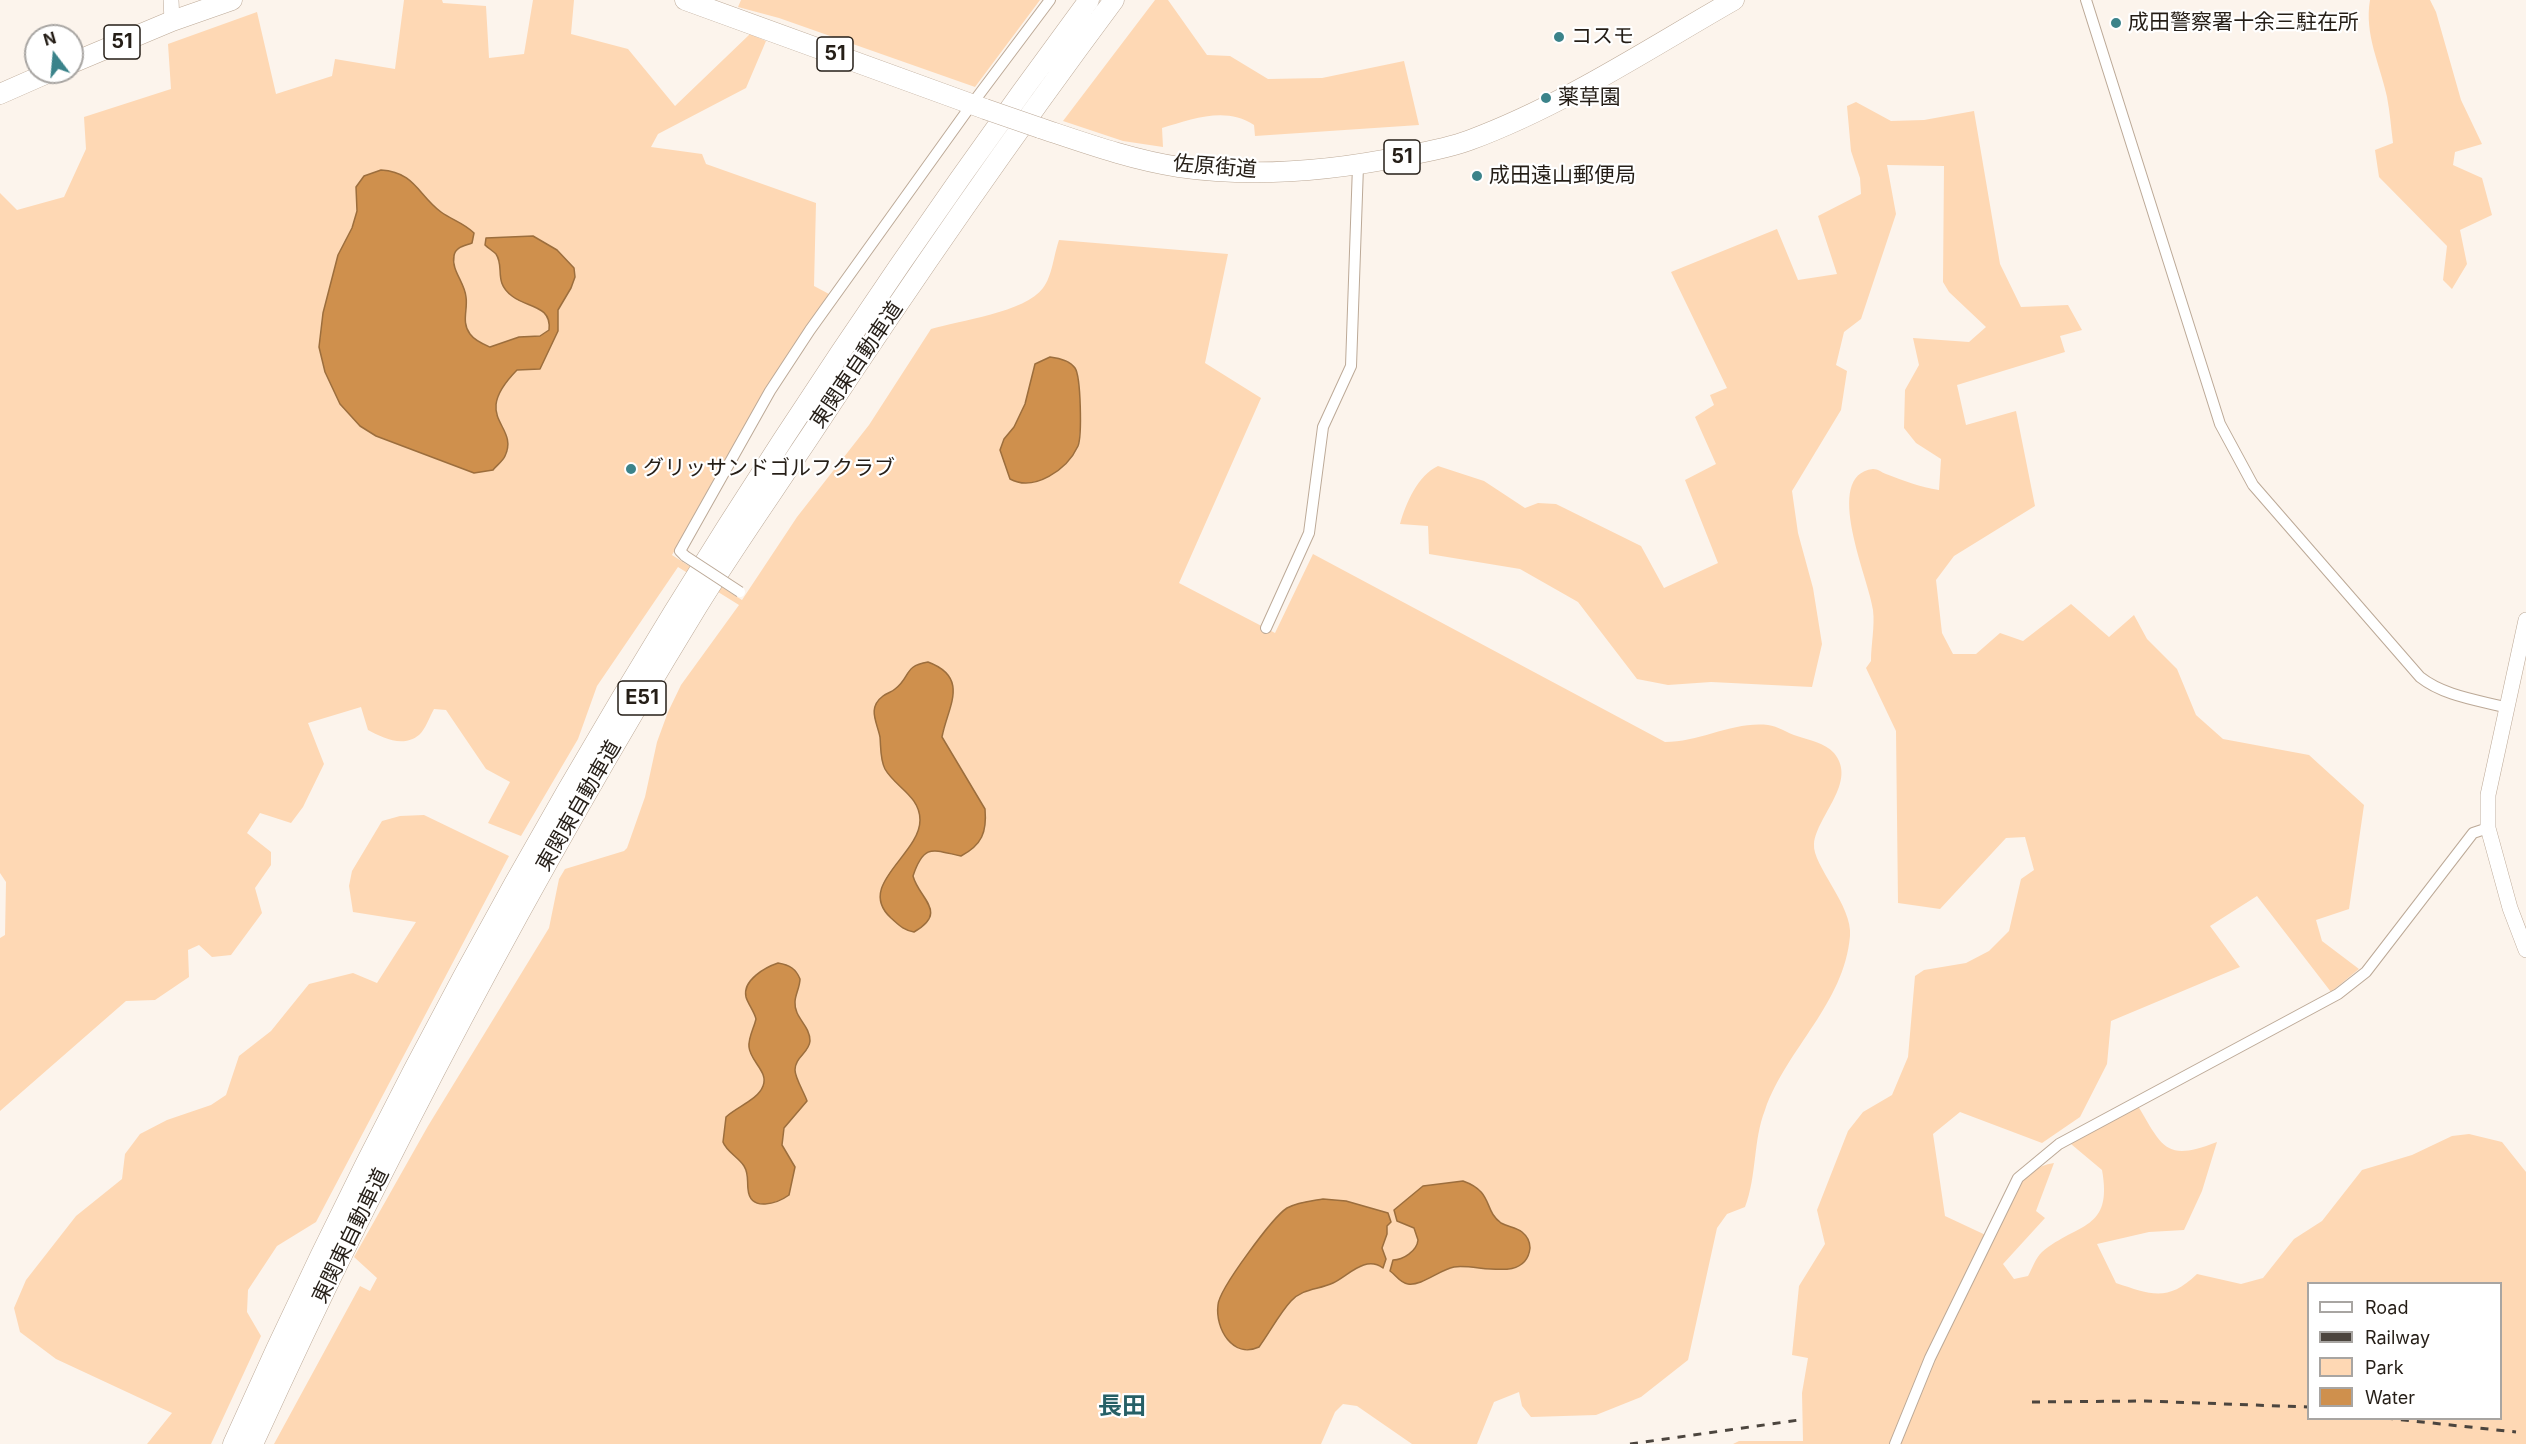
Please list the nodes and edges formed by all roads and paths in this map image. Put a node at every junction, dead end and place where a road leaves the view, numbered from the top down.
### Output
1 (171, 0) edge
2 (232, 0) edge
3 (685, 0) edge
4 (1050, 0) edge
5 (1089, 0) edge
6 (1114, 0) edge
7 (2086, 0) edge
8 (1728, 2) edge
9 (723, 6) edge
10 (172, 21) junction
11 (84, 58) edge
12 (24, 83) edge
13 (0, 94) edge
14 (978, 106) junction
15 (1358, 166) junction
16 (740, 592) dead end
17 (2526, 621) edge
18 (1266, 628) dead end
19 (2508, 708) junction
20 (2488, 828) junction
21 (2526, 950) edge
22 (233, 1444) edge
23 (253, 1444) edge
24 (1895, 1444) edge

1 - 10 street
2 - 10 highway, 51
3 - 9 highway, 佐原街道 / 51
4 - 14 street
5 - 22 highway, 東関東自動車道 / E51
6 - 23 highway, 東関東自動車道 / E51
7 - 19 street
8 - 15 highway, 佐原街道 / 51
9 - 14 highway, 佐原街道 / 51
10 - 11 highway, 51
12 - 13 highway
14 - 15 highway, 佐原街道 / 51, bridge
14 - 16 street, bridge
15 - 18 street
17 - 19 street
19 - 20 street
20 - 21 street
20 - 24 street

